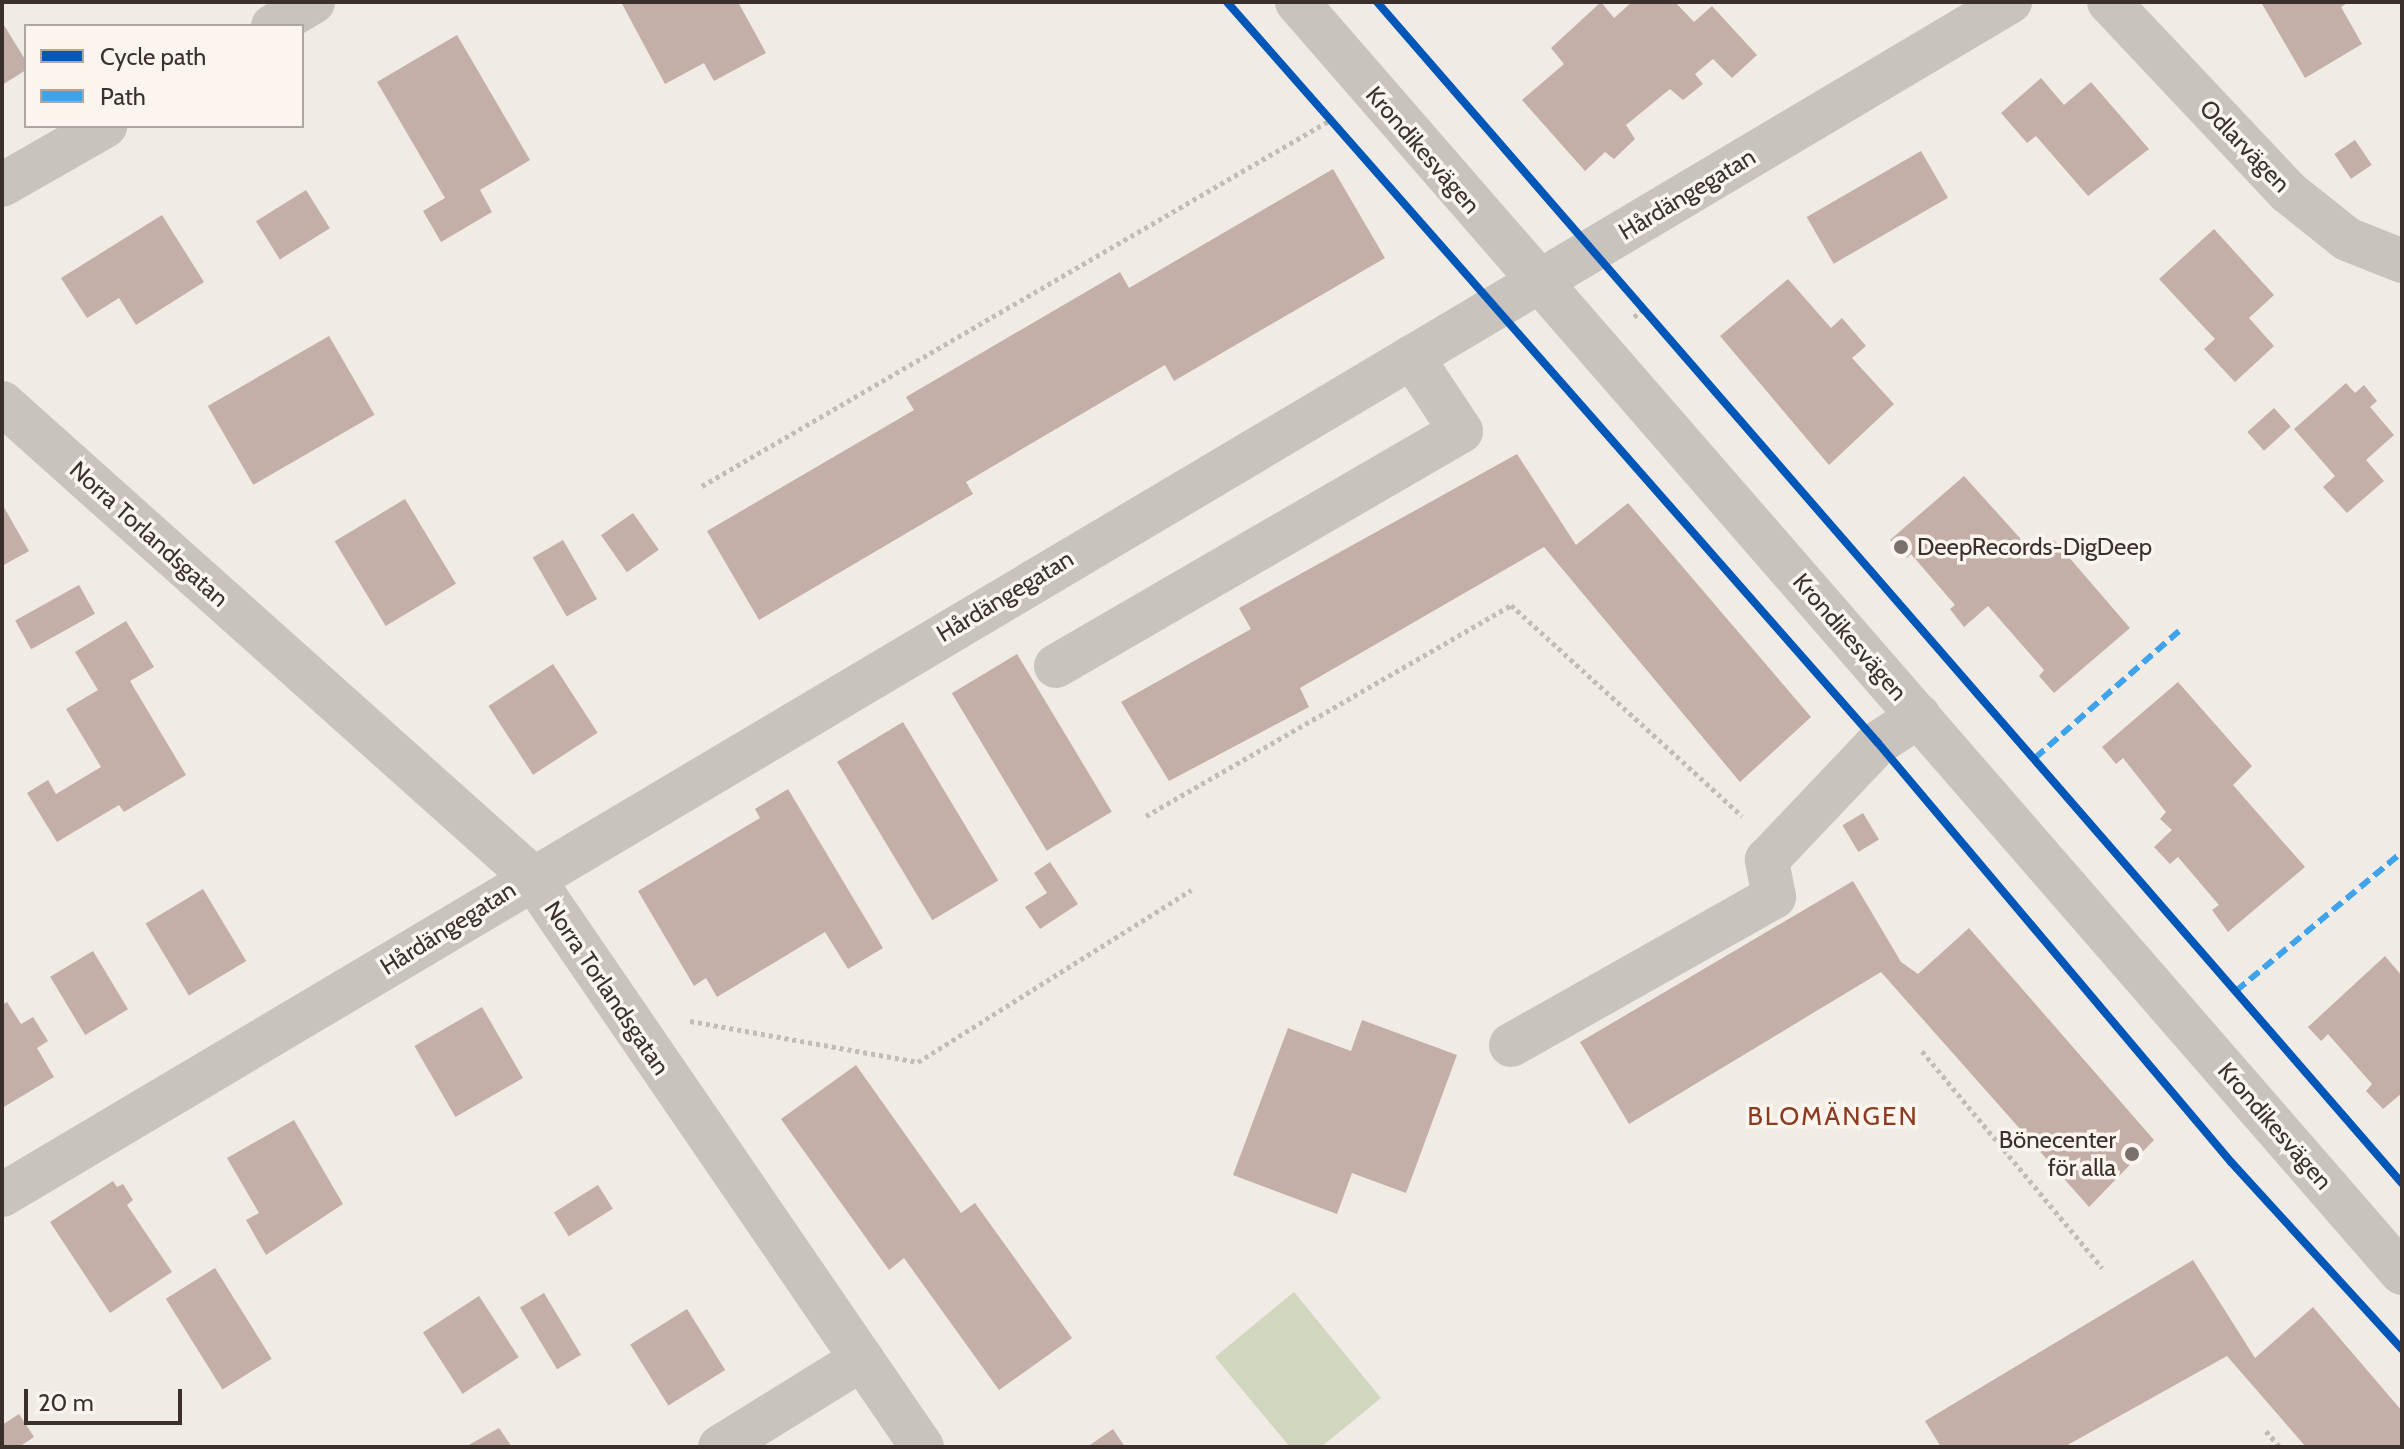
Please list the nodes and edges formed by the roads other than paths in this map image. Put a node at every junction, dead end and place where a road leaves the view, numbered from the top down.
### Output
1 (313, 2) edge
2 (1297, 2) edge
3 (2010, 2) edge
4 (2109, 2) edge
5 (276, 24) edge
6 (102, 128) edge
7 (2, 185) edge
8 (2402, 261) edge
9 (1537, 281) junction
10 (1412, 357) junction
11 (2, 403) edge
12 (1056, 666) dead end
13 (1919, 716) junction
14 (531, 876) junction
15 (1511, 1045) dead end
16 (2, 1195) edge
17 (2402, 1273) edge
18 (862, 1359) junction
19 (720, 1447) edge
20 (922, 1447) edge

1 - 5 street
2 - 9 street, Krondikesvägen
3 - 9 street, Hårdängegatan
4 - 8 street, Odlarvägen
6 - 7 street
9 - 10 street, Hårdängegatan
9 - 13 street, Krondikesvägen
10 - 12 street
10 - 14 street, Hårdängegatan
11 - 14 street, Norra Torlandsgatan
13 - 15 street
13 - 17 street, Krondikesvägen
14 - 16 street, Hårdängegatan
14 - 18 street, Norra Torlandsgatan
18 - 19 street
18 - 20 street, Norra Torlandsgatan

